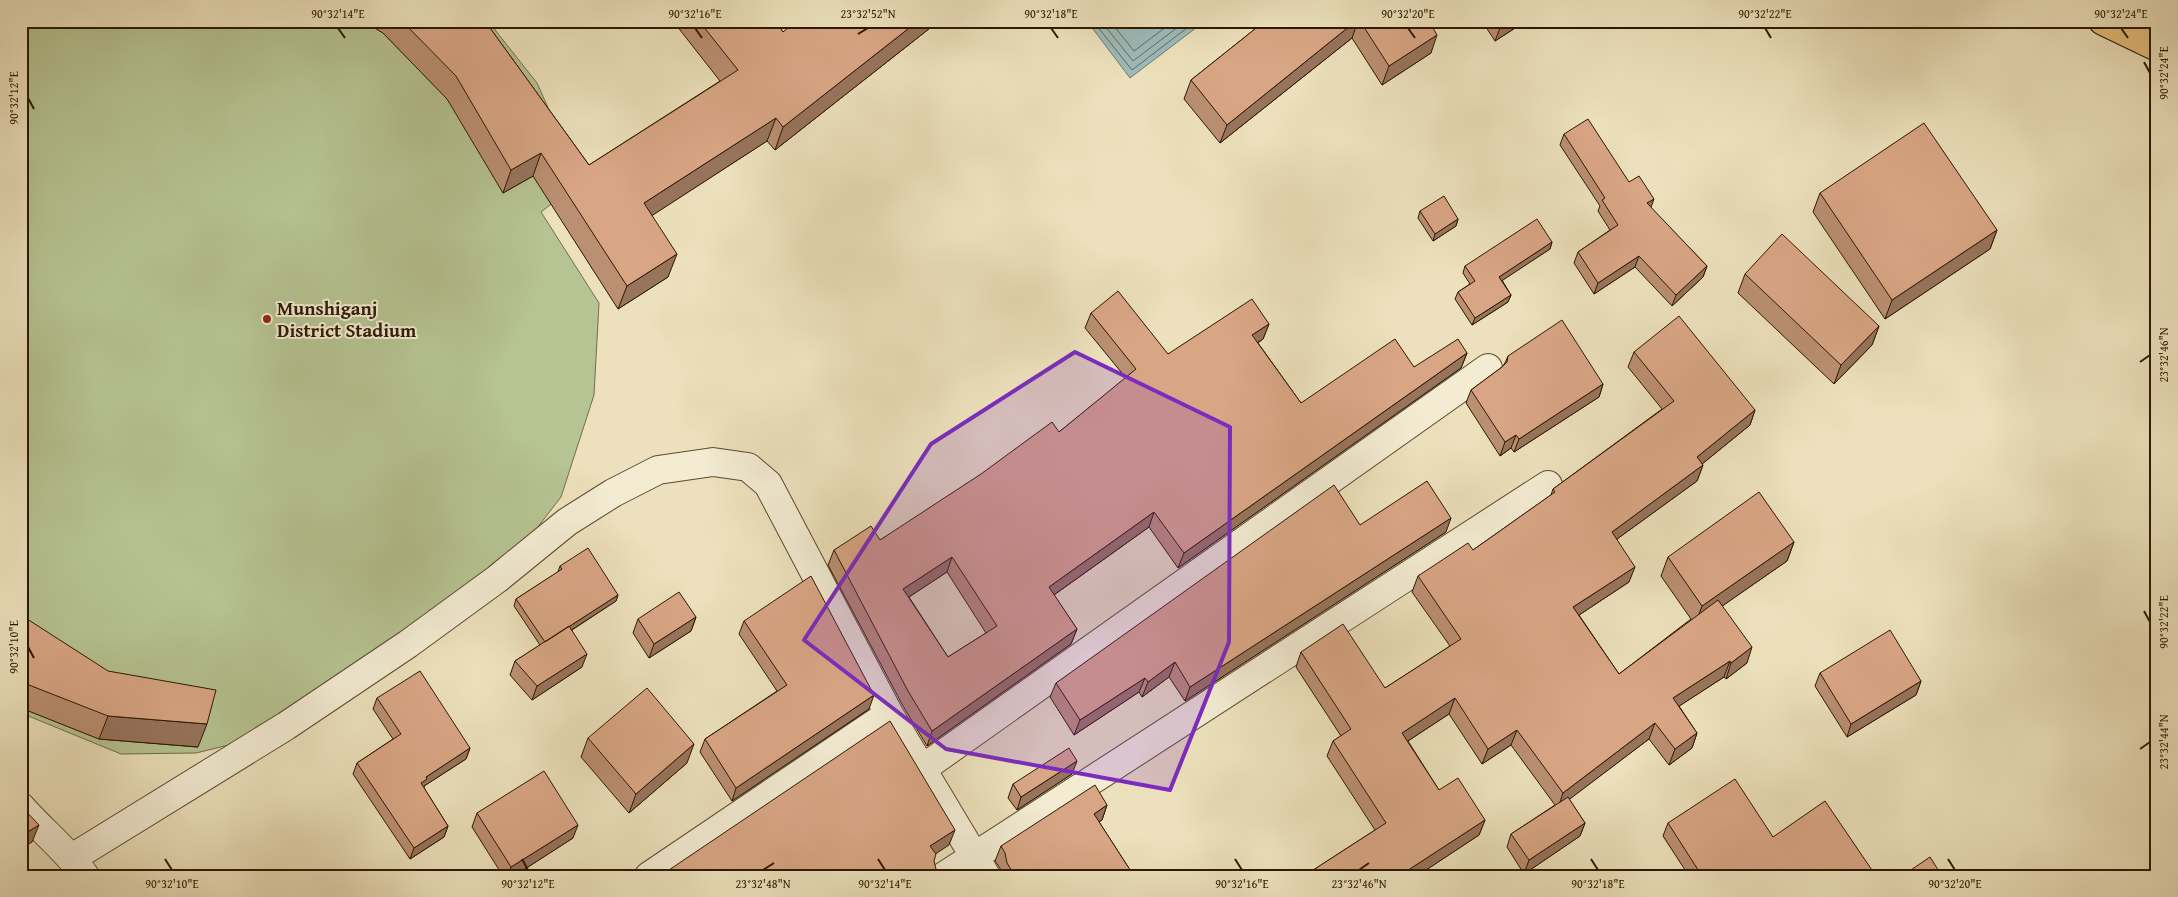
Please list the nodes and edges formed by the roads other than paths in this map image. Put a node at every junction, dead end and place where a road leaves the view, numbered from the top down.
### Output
1 (2103, 21) edge
2 (2157, 47) edge
3 (1488, 368) dead end
4 (1548, 485) dead end
5 (889, 714) junction
6 (922, 769) junction
7 (21, 807) edge
8 (980, 866) edge
9 (79, 867) edge
10 (649, 876) edge
11 (944, 876) edge

1 - 2 main road
3 - 6 street
4 - 8 street
5 - 6 street
5 - 9 street
5 - 10 street
6 - 8 street
7 - 9 street
8 - 11 street

